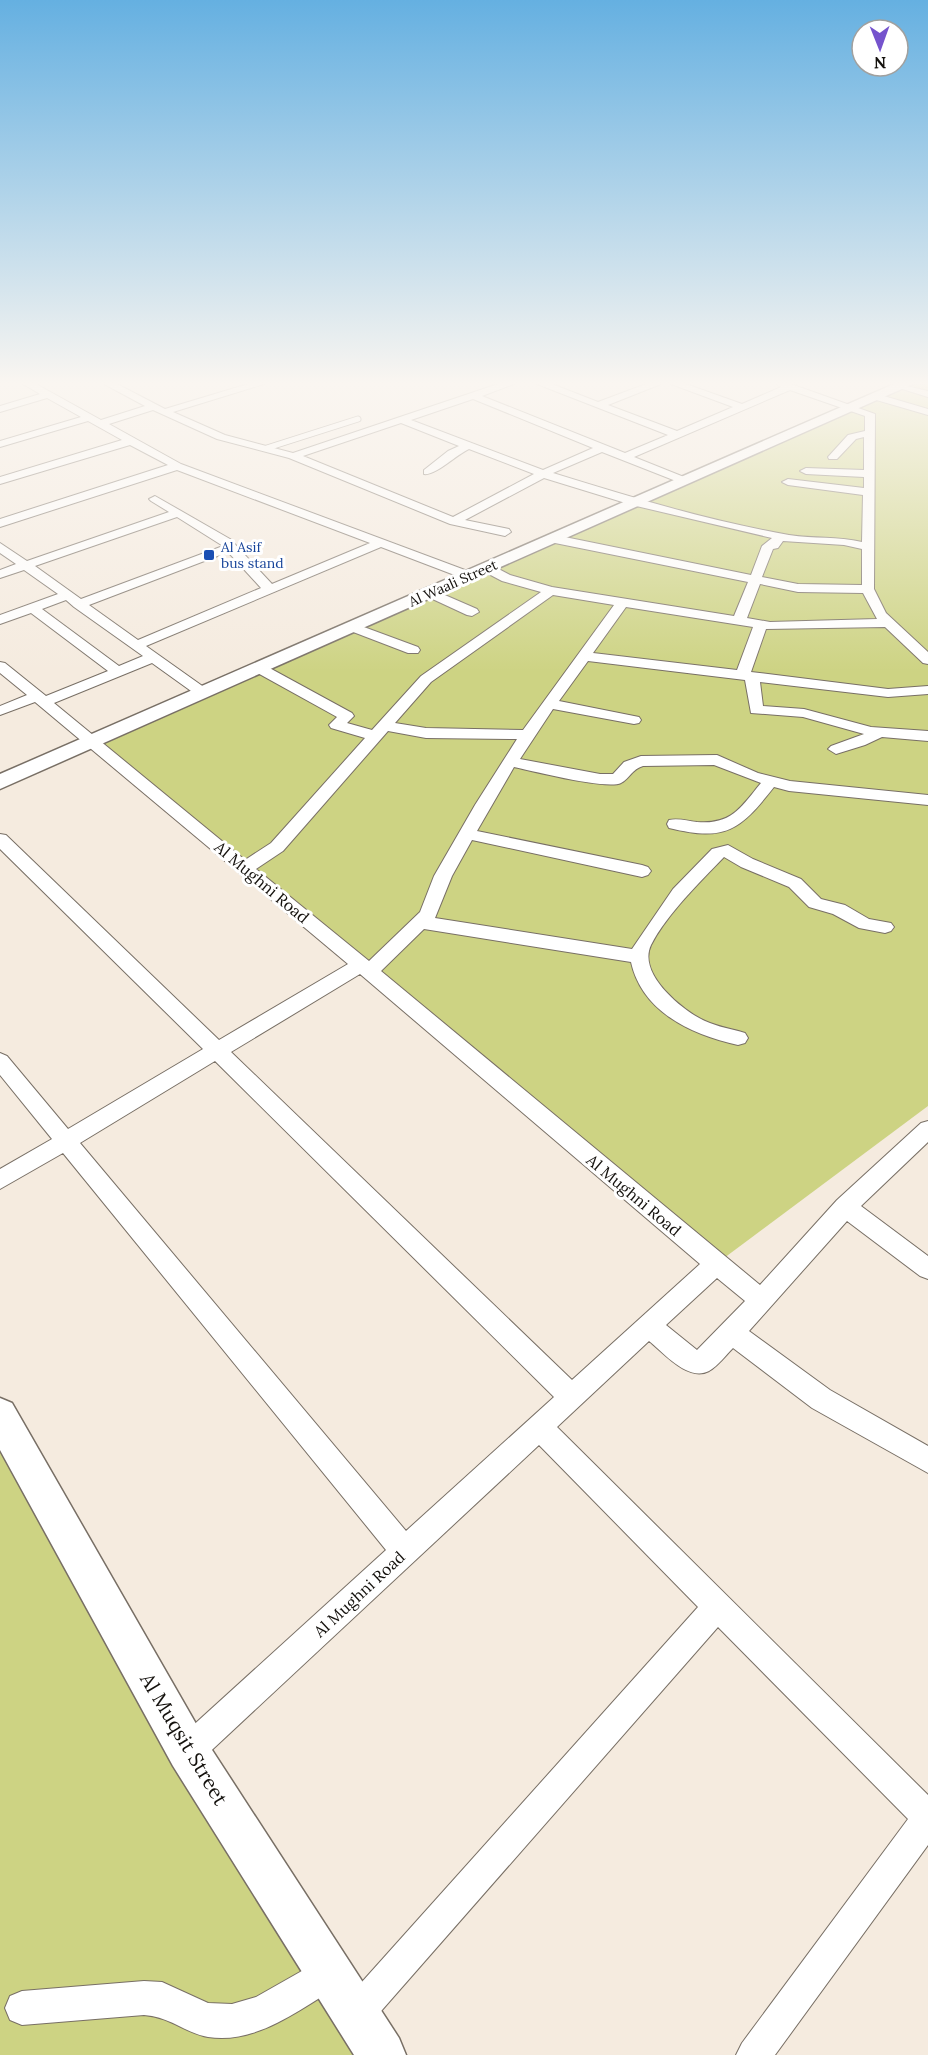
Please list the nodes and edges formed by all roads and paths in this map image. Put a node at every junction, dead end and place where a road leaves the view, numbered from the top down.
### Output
1 (134, 480) edge
2 (214, 480) edge
3 (352, 480) edge
4 (531, 480) edge
5 (565, 480) edge
6 (870, 480) edge
7 (685, 481) edge
8 (788, 482) dead end
9 (869, 492) junction
10 (155, 499) dead end
11 (636, 503) junction
12 (178, 513) junction
13 (454, 521) junction
14 (0, 523) edge
15 (505, 532) dead end
16 (780, 536) junction
17 (555, 538) junction
18 (381, 543) junction
19 (0, 547) edge
20 (230, 547) junction
21 (868, 547) junction
22 (25, 565) junction
23 (487, 568) junction
24 (0, 574) edge
25 (469, 576) junction
26 (756, 579) junction
27 (868, 589) junction
28 (270, 590) junction
29 (551, 591) junction
30 (431, 593) junction
31 (73, 599) junction
32 (623, 602) junction
33 (32, 608) junction
34 (472, 612) dead end
35 (0, 620) edge
36 (739, 621) junction
37 (888, 623) junction
38 (761, 624) junction
39 (352, 627) junction
40 (137, 645) junction
41 (413, 650) dead end
42 (585, 656) junction
43 (154, 657) junction
44 (928, 660) edge
45 (0, 666) edge
46 (259, 668) junction
47 (118, 672) junction
48 (747, 676) junction
49 (928, 690) edge
50 (203, 693) junction
51 (41, 699) junction
52 (551, 704) junction
53 (0, 711) edge
54 (634, 720) dead end
55 (380, 731) junction
56 (879, 732) junction
57 (527, 735) junction
58 (928, 736) edge
59 (93, 741) junction
60 (836, 749) dead end
61 (510, 762) junction
62 (771, 781) junction
63 (0, 782) edge
64 (928, 784) edge
65 (900, 797) junction
66 (928, 800) edge
67 (675, 824) dead end
68 (467, 834) junction
69 (0, 838) edge
70 (245, 868) junction
71 (642, 871) dead end
72 (421, 922) junction
73 (885, 927) dead end
74 (639, 956) junction
75 (365, 968) junction
76 (738, 1038) dead end
77 (217, 1050) junction
78 (0, 1061) edge
79 (928, 1129) edge
80 (65, 1140) junction
81 (0, 1180) edge
82 (844, 1207) junction
83 (716, 1264) junction
84 (928, 1269) edge
85 (762, 1300) junction
86 (649, 1326) junction
87 (732, 1333) junction
88 (572, 1397) junction
89 (539, 1427) junction
90 (3, 1429) edge
91 (928, 1460) edge
92 (405, 1551) junction
93 (718, 1606) junction
94 (188, 1751) junction
95 (928, 1818) edge
96 (330, 1972) junction
97 (21, 2008) dead end
98 (356, 2014) junction
99 (382, 2055) edge
100 (754, 2055) edge

1 - 14 street
2 - 18 street
3 - 13 street
4 - 13 street
5 - 11 street
6 - 9 street
7 - 11 street, Al Waali Street
8 - 9 street
9 - 21 street
10 - 12 street
11 - 16 street
11 - 17 street, Al Waali Street
12 - 20 street
12 - 22 street
13 - 15 street
16 - 21 street
16 - 26 street
17 - 23 street, Al Waali Street
17 - 26 street
18 - 25 street
18 - 28 street
19 - 22 street
20 - 28 street
20 - 31 street
21 - 27 street
22 - 24 street
22 - 31 street
23 - 25 street, Al Waali Street
23 - 29 street
25 - 30 street, Al Waali Street
26 - 27 street
26 - 36 street
27 - 37 street
28 - 40 street
29 - 32 street
29 - 55 street
30 - 34 street
30 - 39 street, Al Waali Street
31 - 33 street
31 - 40 street
32 - 36 street
32 - 42 street
33 - 35 street
33 - 47 street
36 - 38 street
37 - 38 street
37 - 44 street
38 - 48 street
39 - 41 street
39 - 46 street, Al Waali Street
40 - 43 street
42 - 48 street
42 - 52 street
43 - 47 street
43 - 50 street
45 - 51 street, Al Mughni Road
46 - 50 street, Al Waali Street
46 - 55 street
47 - 51 street
48 - 49 street
48 - 56 street
50 - 59 street, Al Waali Street
51 - 53 street
51 - 59 street, Al Mughni Road
52 - 54 street
52 - 57 street
55 - 57 street
55 - 70 street
56 - 58 street
56 - 60 street
57 - 61 street
59 - 63 street, Al Waali Street
59 - 70 street, Al Mughni Road
61 - 62 street
61 - 68 street
62 - 65 street
62 - 67 street
64 - 65 street
65 - 66 street
68 - 71 street
68 - 72 street
69 - 77 street
70 - 75 street, Al Mughni Road
72 - 74 street
72 - 75 street
73 - 74 street
74 - 76 street
75 - 77 street
75 - 83 street, Al Mughni Road
77 - 80 street
77 - 88 street
78 - 80 street
79 - 82 street
80 - 81 street
80 - 92 street
82 - 84 street
82 - 85 street
83 - 85 street
83 - 86 street, Al Mughni Road
85 - 87 street
86 - 87 street
86 - 88 street, Al Mughni Road
87 - 91 street
88 - 89 street, Al Mughni Road
89 - 92 street, Al Mughni Road
89 - 93 street
90 - 94 street, Al Muqsit Street
92 - 94 street, Al Mughni Road
93 - 95 street
93 - 98 street
94 - 96 street, Al Muqsit Street
95 - 100 street
96 - 97 street
96 - 98 street, Al Muqsit Street
98 - 99 street, Al Muqsit Street

